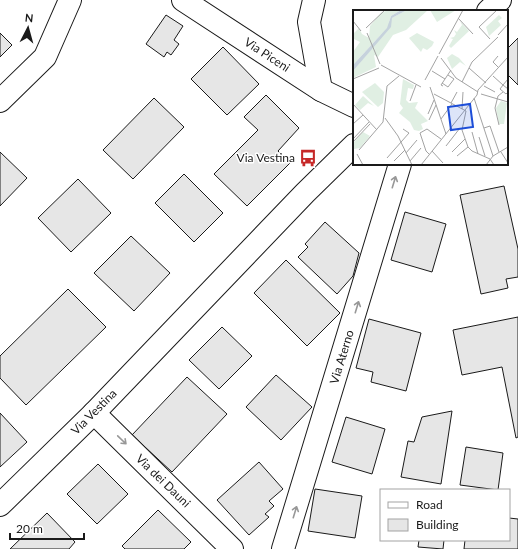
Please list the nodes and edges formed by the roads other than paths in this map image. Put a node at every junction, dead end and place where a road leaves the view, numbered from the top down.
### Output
1 (70, 0) edge
2 (183, 0) edge
3 (314, 0) edge
4 (500, 0) edge
5 (489, 10) edge
6 (321, 90) junction
7 (0, 101) edge
8 (353, 106) edge
9 (353, 146) edge
10 (400, 165) edge
11 (94, 413) junction
12 (0, 505) edge
13 (223, 546) edge
14 (283, 549) edge

1 - 7 street
2 - 6 street, Via Piceni
3 - 6 street
4 - 5 street
6 - 8 street, Via Piceni
9 - 11 street, Via Vestina
14 -> 10 street, Via Aterno
11 - 12 street, Via Vestina
11 -> 13 street, Via dei Dauni

